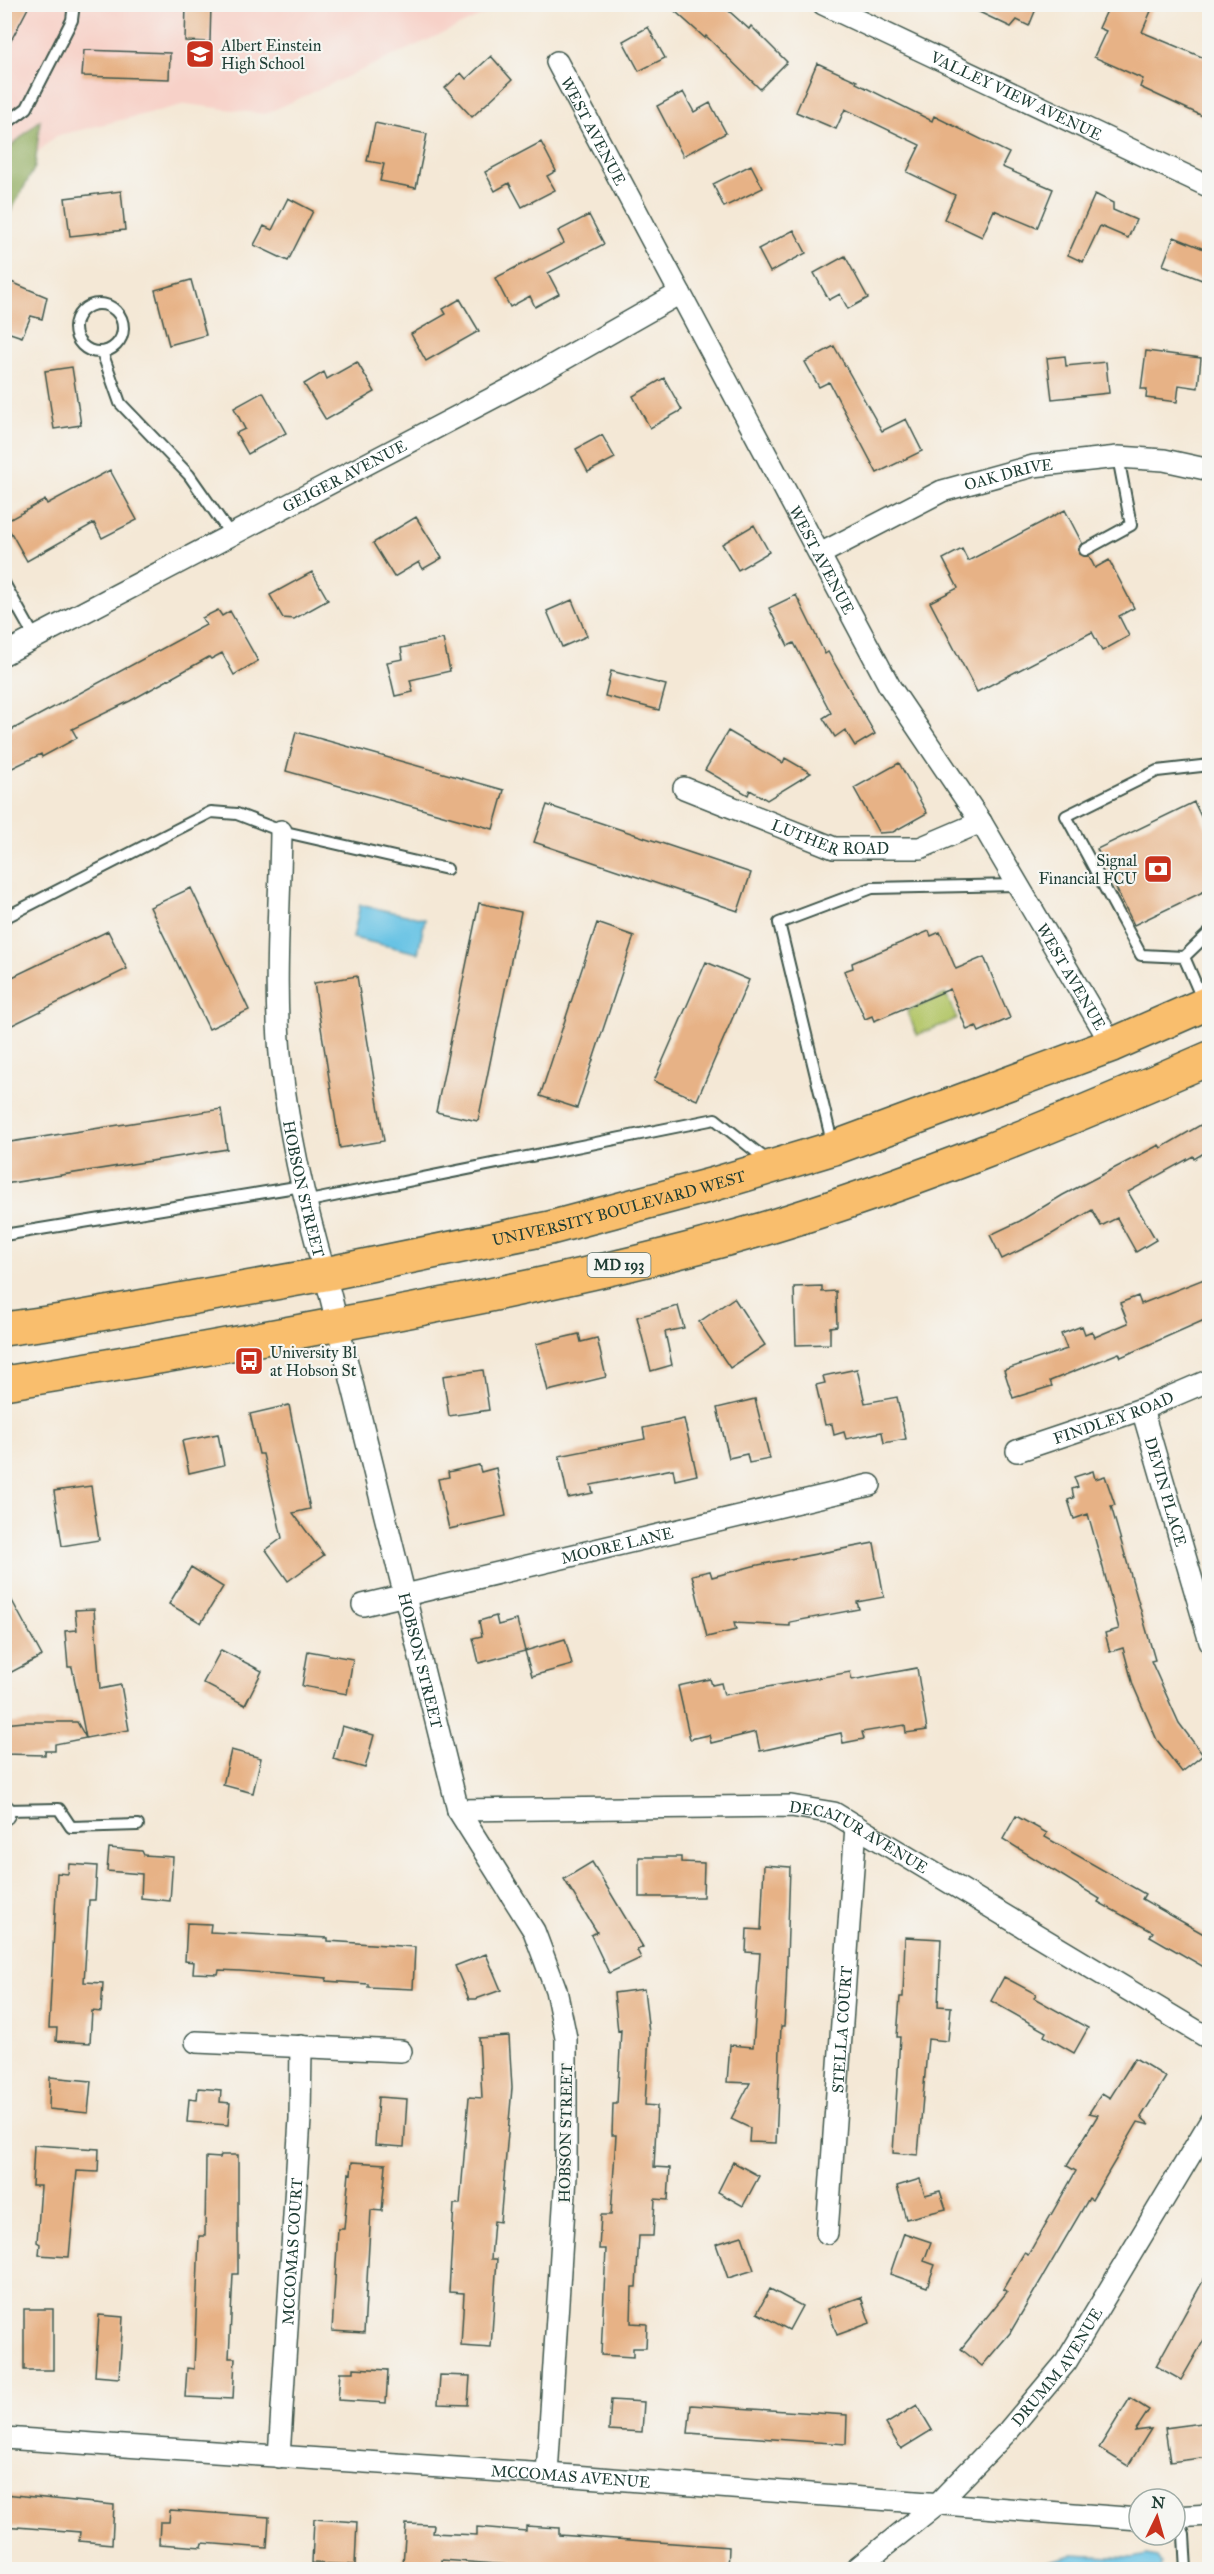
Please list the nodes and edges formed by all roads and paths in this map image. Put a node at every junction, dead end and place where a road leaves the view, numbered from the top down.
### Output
1 (74, 4) edge
2 (823, 4) edge
3 (557, 62) dead end
4 (4, 125) edge
5 (1209, 188) edge
6 (680, 293) junction
7 (102, 351) junction
8 (1118, 457) junction
9 (1209, 470) edge
10 (231, 535) junction
11 (1085, 550) dead end
12 (820, 554) junction
13 (4, 583) edge
14 (35, 638) junction
15 (4, 654) edge
16 (1209, 765) edge
17 (684, 788) dead end
18 (981, 822) junction
19 (281, 831) junction
20 (447, 869) dead end
21 (1017, 885) junction
22 (4, 918) edge
23 (1209, 932) edge
24 (1184, 957) junction
25 (1207, 1003) edge
26 (1112, 1045) junction
27 (1209, 1058) edge
28 (834, 1148) junction
29 (775, 1167) junction
30 (303, 1194) junction
31 (4, 1235) edge
32 (325, 1274) junction
33 (338, 1324) junction
34 (4, 1329) edge
35 (1209, 1380) edge
36 (4, 1383) edge
37 (1142, 1409) junction
38 (1017, 1451) dead end
39 (870, 1485) dead end
40 (405, 1593) junction
41 (363, 1605) dead end
42 (1209, 1642) edge
43 (458, 1810) junction
44 (5, 1811) edge
45 (138, 1825) dead end
46 (856, 1826) junction
47 (1209, 2039) edge
48 (196, 2042) dead end
49 (301, 2046) junction
50 (401, 2051) dead end
51 (1209, 2122) edge
52 (827, 2233) dead end
53 (4, 2438) edge
54 (279, 2457) junction
55 (547, 2474) junction
56 (938, 2503) junction
57 (1209, 2515) edge
58 (1187, 2516) edge
59 (1127, 2518) edge
60 (1185, 2547) edge
61 (855, 2570) edge
62 (1186, 2570) edge

1 - 4 lane
2 - 5 street, VALLEY VIEW AVENUE
3 - 6 street, WEST AVENUE
6 - 10 street, GEIGER AVENUE
6 - 12 street, WEST AVENUE
7 - 7 lane
7 - 10 lane
8 - 9 street, OAK DRIVE
8 - 11 lane
8 - 12 street, OAK DRIVE
10 - 14 street, GEIGER AVENUE
12 - 18 street, WEST AVENUE
13 - 14 lane
14 - 15 street, GEIGER AVENUE
16 - 24 lane
17 - 18 street, LUTHER ROAD
18 - 21 street, WEST AVENUE
19 - 20 lane
19 - 22 lane
19 - 30 street, HOBSON STREET
21 - 26 street, WEST AVENUE
21 - 28 lane
23 - 24 lane
24 - 25 lane
25 - 26 main road, UNIVERSITY BOULEVARD WEST
26 - 28 main road, UNIVERSITY BOULEVARD WEST
27 - 33 main road, MD 193
28 - 29 main road, UNIVERSITY BOULEVARD WEST
29 - 30 lane
29 - 32 main road, UNIVERSITY BOULEVARD WEST
30 - 31 lane
30 - 32 street, HOBSON STREET
32 - 33 street, HOBSON STREET
32 - 34 main road, UNIVERSITY BOULEVARD WEST
33 - 36 main road, MD 193
33 - 40 street, HOBSON STREET
35 - 37 street, FINDLEY ROAD
37 - 38 street, FINDLEY ROAD
37 - 42 street, DEVIN PLACE
39 - 40 street, MOORE LANE
40 - 41 street, MOORE LANE
40 - 43 street, HOBSON STREET
43 - 46 street, DECATUR AVENUE
43 - 55 street, HOBSON STREET
44 - 45 lane
46 - 47 street, DECATUR AVENUE
46 - 52 street, STELLA COURT
48 - 49 street
49 - 50 street
49 - 54 street, MCCOMAS COURT
51 - 56 street, DRUMM AVENUE
53 - 54 street, MCCOMAS AVENUE
54 - 55 street, MCCOMAS AVENUE
55 - 56 street, MCCOMAS AVENUE
56 - 59 street, MCCOMAS AVENUE
56 - 61 street, DRUMM AVENUE
57 - 58 street
60 - 62 lane

